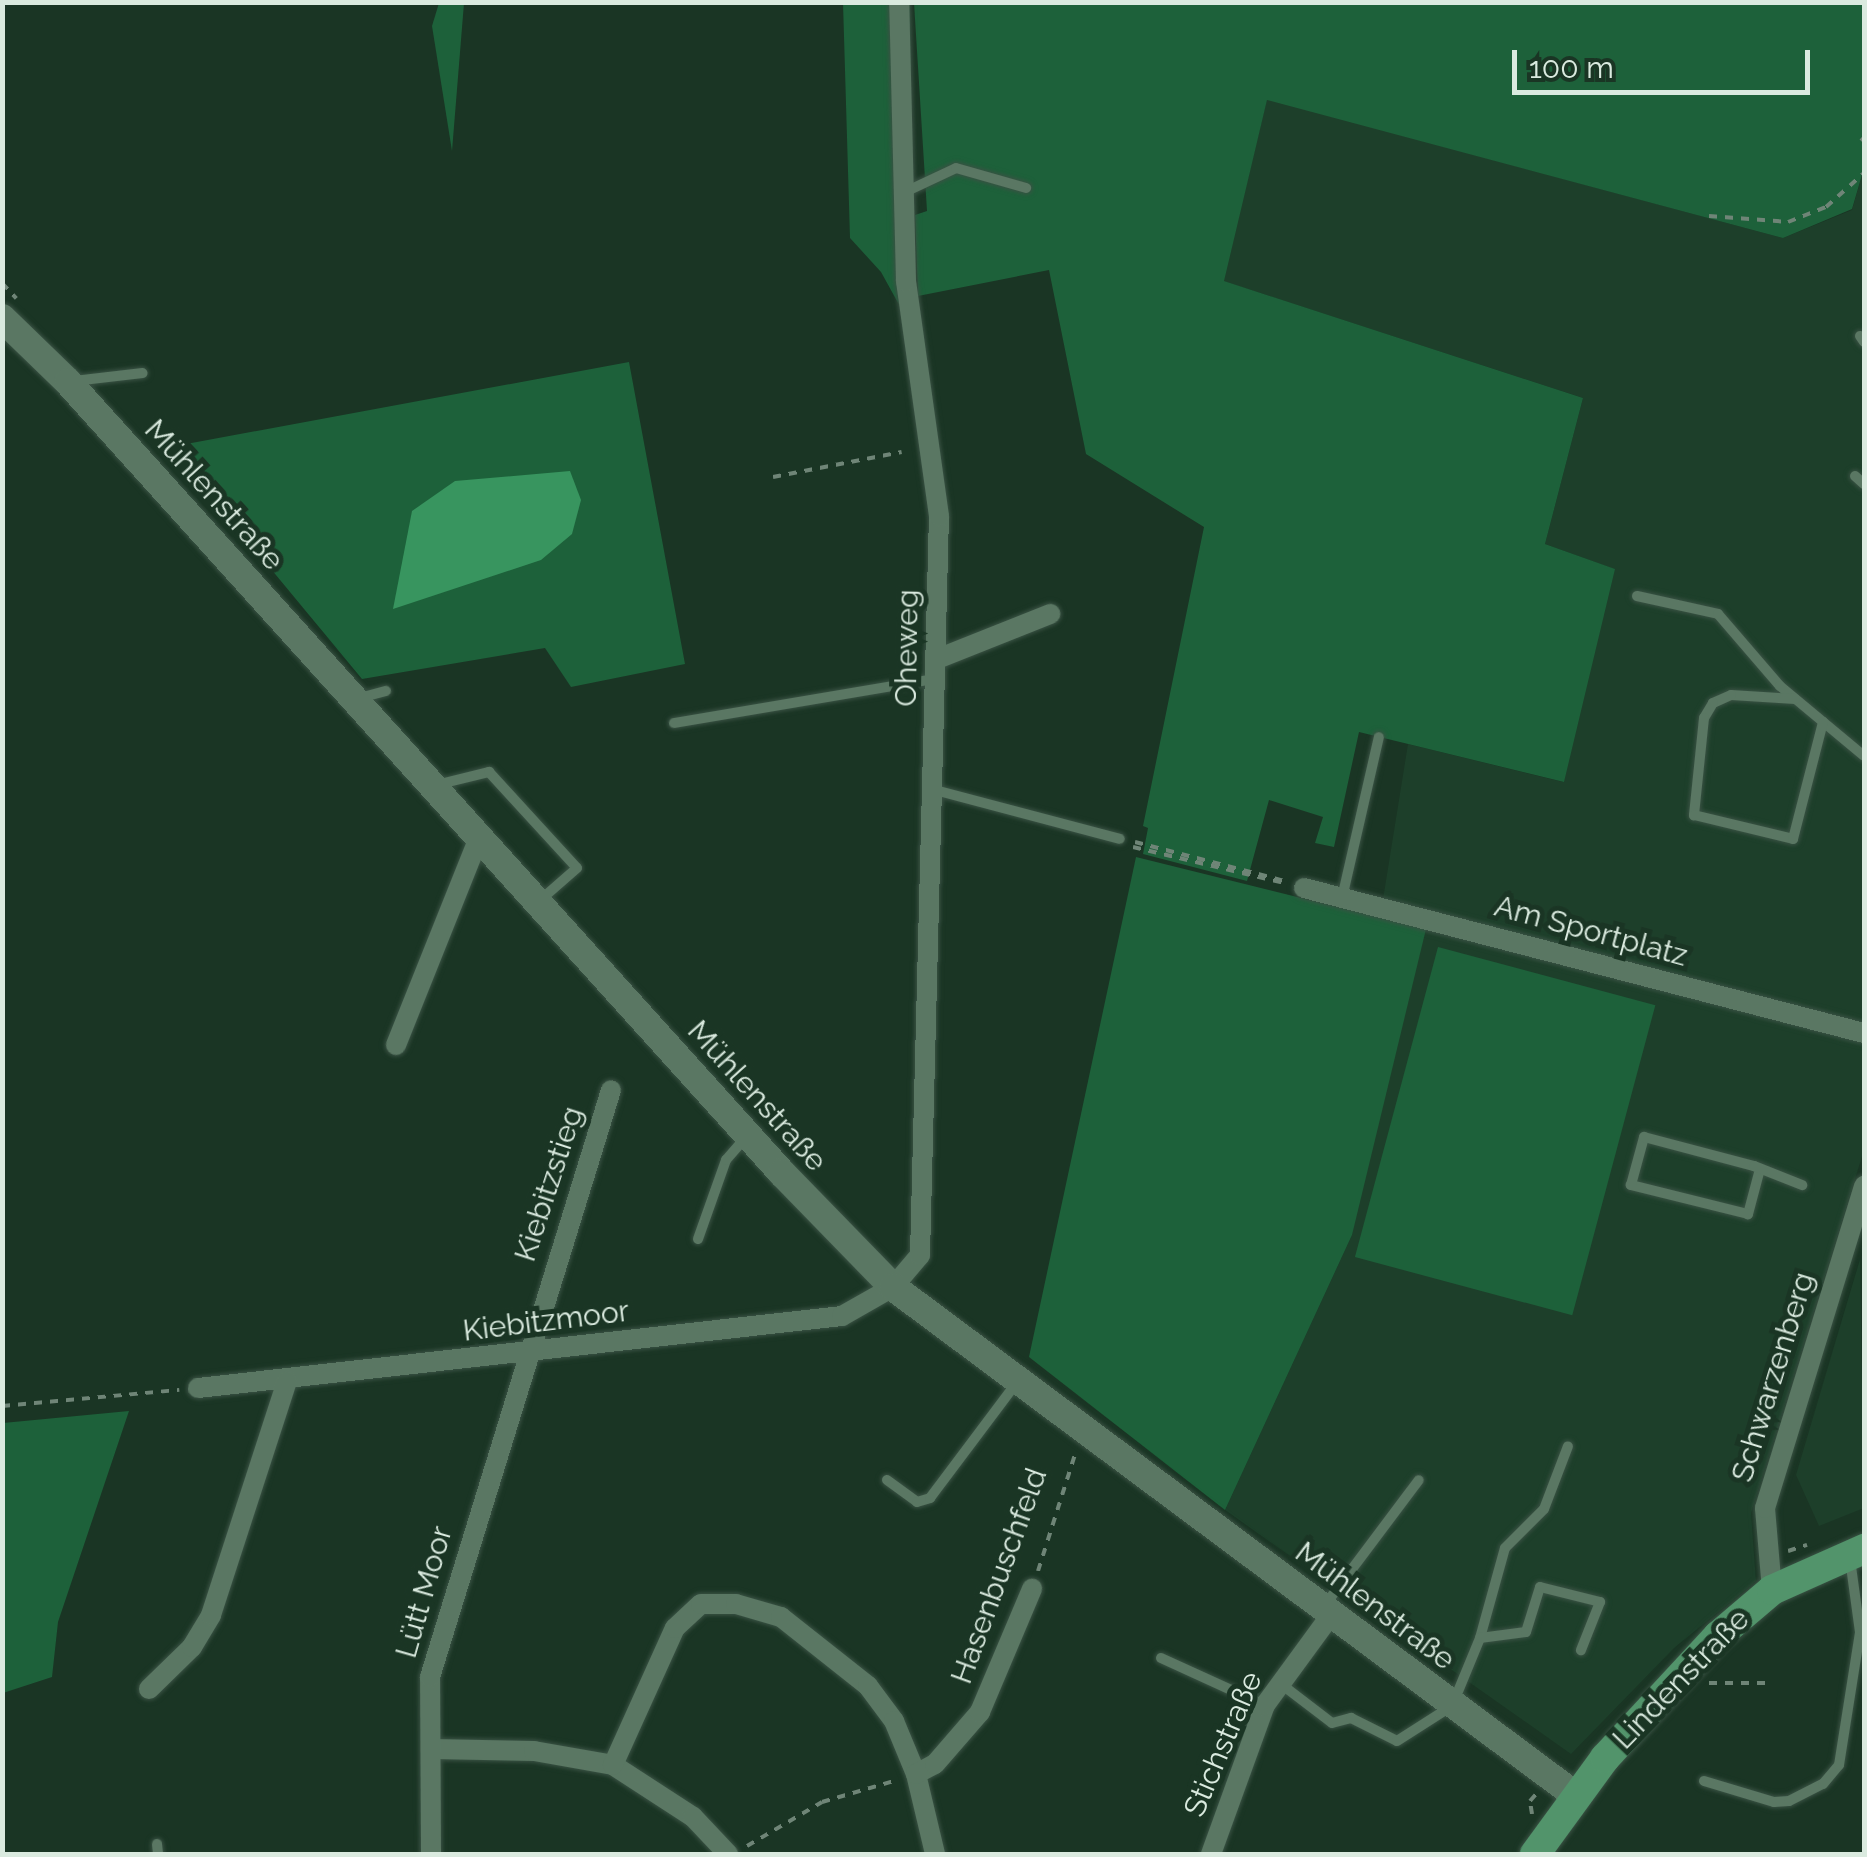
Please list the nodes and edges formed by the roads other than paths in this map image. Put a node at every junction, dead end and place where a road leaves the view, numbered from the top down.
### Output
1 (899, 2) edge
2 (1026, 188) dead end
3 (905, 192) junction
4 (2, 318) edge
5 (143, 374) dead end
6 (68, 382) junction
7 (1855, 476) dead end
8 (1864, 484) edge
9 (1637, 596) dead end
10 (1050, 614) dead end
11 (937, 669) junction
12 (386, 691) dead end
13 (1795, 698) junction
14 (356, 699) junction
15 (1824, 722) junction
16 (674, 723) dead end
17 (1379, 737) dead end
18 (1864, 756) edge
19 (434, 787) junction
20 (935, 790) junction
21 (479, 838) junction
22 (1120, 839) road end
23 (1304, 888) road end
24 (1342, 898) junction
25 (538, 902) junction
26 (1864, 1032) edge
27 (396, 1045) dead end
28 (611, 1090) dead end
29 (748, 1136) junction
30 (1760, 1169) junction
31 (1802, 1184) dead end
32 (1864, 1186) edge
33 (698, 1239) dead end
34 (893, 1287) junction
35 (525, 1354) junction
36 (288, 1380) junction
37 (1018, 1380) junction
38 (198, 1388) road end
39 (1568, 1446) dead end
40 (886, 1480) dead end
41 (1418, 1480) dead end
42 (1856, 1551) edge
43 (1032, 1590) road end
44 (1772, 1590) junction
45 (1329, 1609) junction
46 (1480, 1638) junction
47 (1582, 1650) dead end
48 (1161, 1658) dead end
49 (1279, 1683) junction
50 (149, 1689) dead end
51 (1265, 1705) junction
52 (1452, 1706) junction
53 (432, 1749) junction
54 (613, 1765) junction
55 (916, 1774) junction
56 (1704, 1781) dead end
57 (1574, 1795) junction
58 (431, 1854) edge
59 (732, 1854) edge
60 (935, 1854) edge
61 (1211, 1854) edge
62 (1535, 1854) edge

1 - 3 street, Oheweg
2 - 3 lane
3 - 11 street, Oheweg
4 - 6 main road, Mühlenstraße
5 - 6 lane
6 - 14 main road, Mühlenstraße
7 - 8 lane
9 - 13 lane
10 - 11 street
11 - 16 lane
11 - 20 street, Oheweg
12 - 14 lane
13 - 15 lane
13 - 15 lane
14 - 19 main road, Mühlenstraße
15 - 18 lane
17 - 24 lane
19 - 21 main road, Mühlenstraße
19 - 25 lane
20 - 22 lane
20 - 34 street, Oheweg
21 - 25 main road, Mühlenstraße
21 - 27 street
23 - 24 street, Am Sportplatz
24 - 26 street, Am Sportplatz
25 - 29 main road, Mühlenstraße
28 - 35 street, Kiebitzstieg
29 - 33 lane
29 - 34 main road, Mühlenstraße
30 - 30 lane
30 - 31 lane
32 - 44 street, Schwarzenberg
34 - 35 street, Kiebitzmoor
34 - 37 main road, Mühlenstraße
35 - 36 street, Kiebitzmoor
35 - 53 street, Lütt Moor
36 - 38 street, Kiebitzmoor
36 - 50 street
37 - 40 lane
37 - 45 main road, Mühlenstraße
39 - 46 lane
41 - 45 lane
42 - 44 main road, Lindenstraße
42 - 56 lane
43 - 55 street, Hasenbuschfeld
44 - 57 main road, Lindenstraße
45 - 49 street, Stichstraße
45 - 52 main road, Mühlenstraße
46 - 47 lane
46 - 52 lane
48 - 51 lane
49 - 51 street, Stichstraße
49 - 52 lane
51 - 61 street, Stichstraße
52 - 57 main road, Mühlenstraße
53 - 54 street
53 - 58 street, Lütt Moor
54 - 55 street
54 - 59 street
55 - 60 street
57 - 62 main road, Lindenstraße

